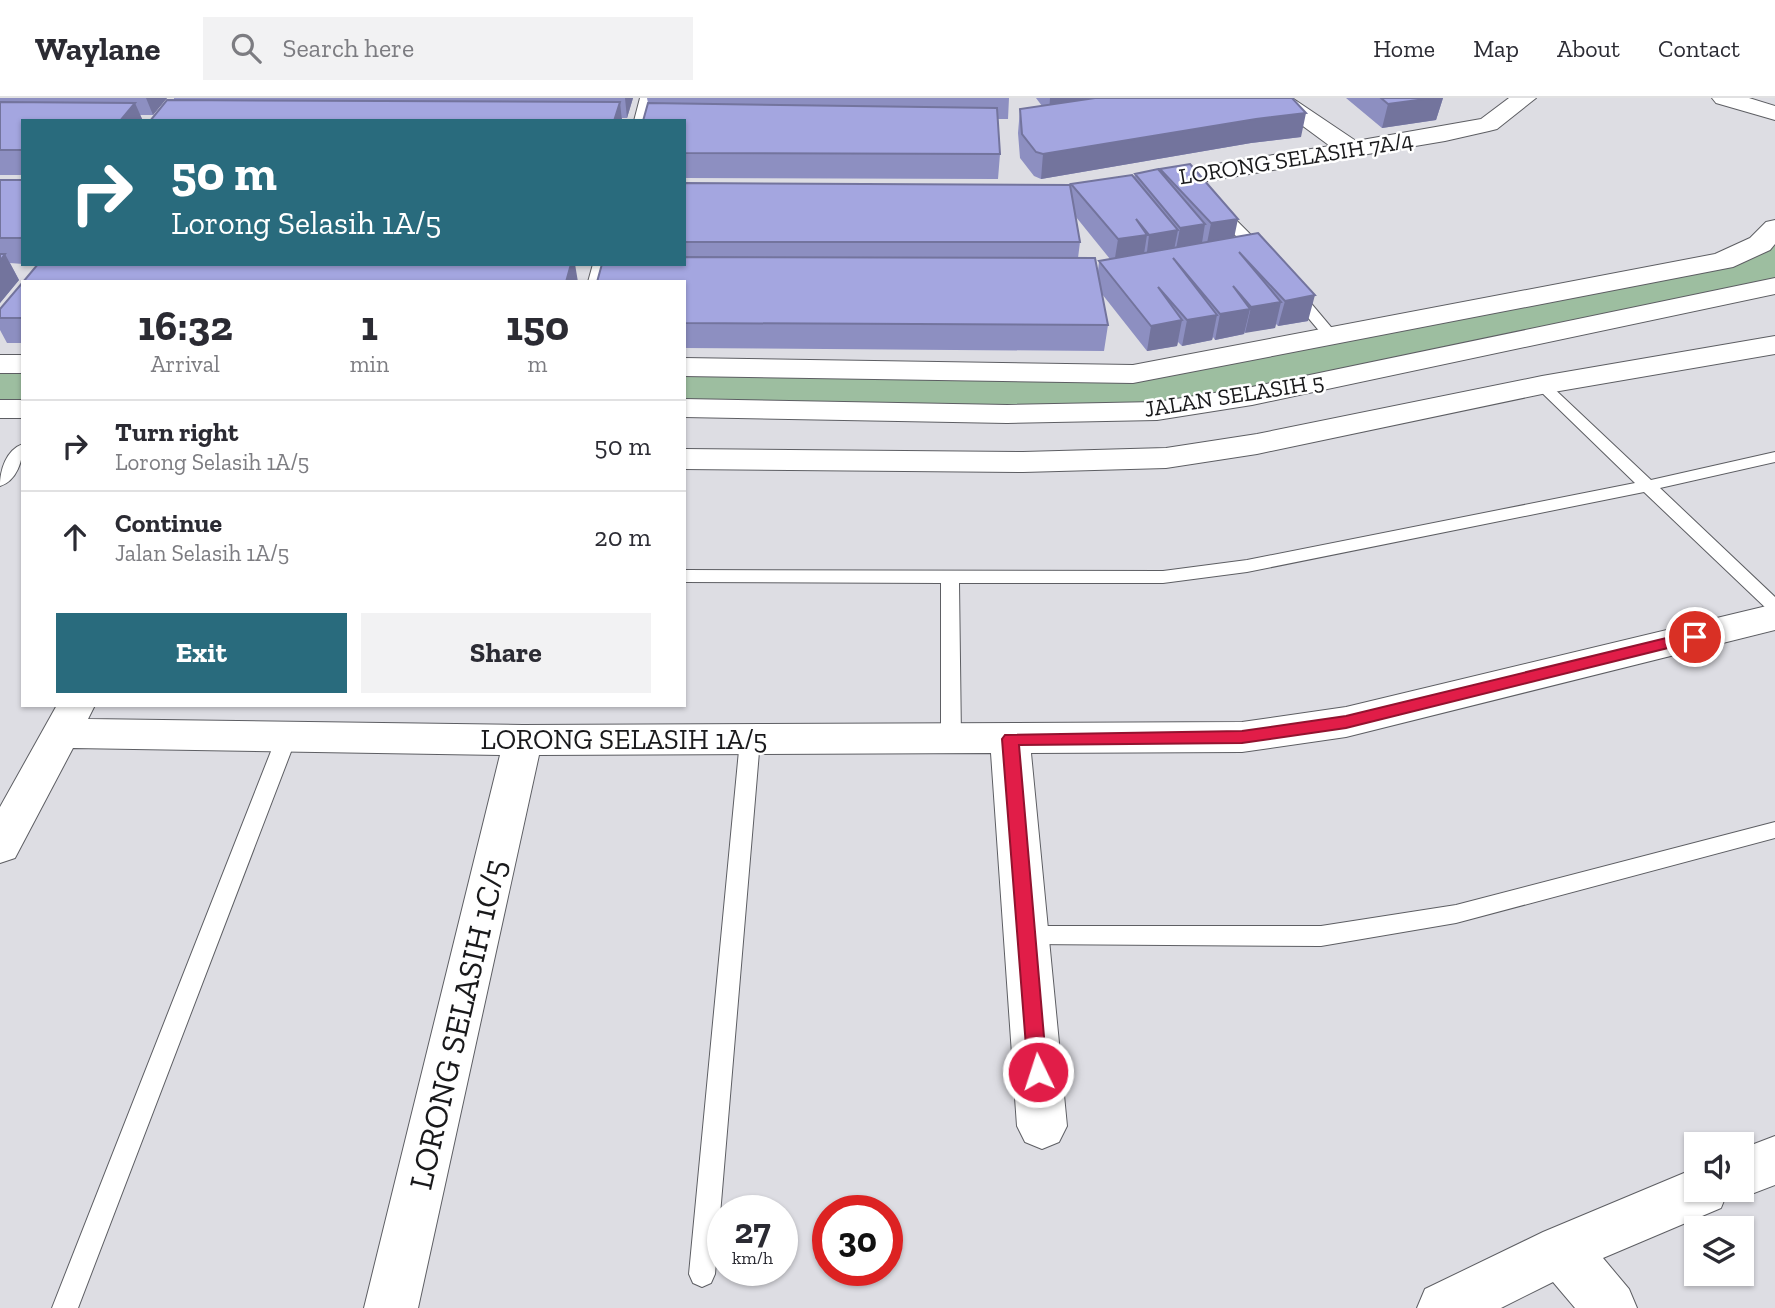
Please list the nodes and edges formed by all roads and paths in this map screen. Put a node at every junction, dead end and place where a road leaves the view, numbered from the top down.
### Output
1 (646, 98) edge
2 (1277, 98) edge
3 (1524, 98) edge
4 (1724, 98) edge
5 (1775, 113) edge
6 (641, 119) edge
7 (1349, 148) junction
8 (1182, 176) junction
9 (1127, 187) edge
10 (1775, 228) edge
11 (1269, 263) edge
12 (1286, 284) edge
13 (1775, 286) edge
14 (1331, 337) junction
15 (1775, 345) edge
16 (0, 363) edge
17 (21, 363) edge
18 (686, 366) edge
19 (1542, 385) junction
20 (686, 408) edge
21 (0, 409) edge
22 (21, 409) edge
23 (21, 452) edge
24 (1775, 457) edge
25 (686, 459) edge
26 (0, 481) edge
27 (1647, 486) junction
28 (686, 576) edge
29 (950, 576) junction
30 (1775, 607) edge
31 (1775, 617) edge
32 (68, 719) edge
33 (287, 736) junction
34 (951, 739) junction
35 (1010, 739) junction
36 (523, 740) junction
37 (750, 740) junction
38 (1775, 830) edge
39 (0, 846) edge
40 (1027, 935) junction
41 (1042, 1126) dead end
42 (1775, 1160) edge
43 (1754, 1169) edge
44 (1684, 1198) edge
45 (1561, 1250) junction
46 (702, 1274) dead end
47 (65, 1308) edge
48 (391, 1308) edge
49 (1444, 1308) edge
50 (1609, 1308) edge

1 - 6 lane
2 - 7 street
3 - 7 street, LORONG SELASIH 7A/4
4 - 5 street
7 - 8 street, LORONG SELASIH 7A/4
8 - 9 street, LORONG SELASIH 7A/4
8 - 11 lane
10 - 14 street
12 - 14 lane
13 - 20 street, JALAN SELASIH 5
14 - 18 street
15 - 19 street, JALAN SELASIH 5
16 - 17 street
19 - 25 street, JALAN SELASIH 5
19 - 27 lane
21 - 22 street
23 - 26 lane
24 - 27 lane
27 - 29 lane
27 - 30 lane
28 - 29 lane
29 - 34 lane
31 - 35 street, LORONG SELASIH 1A/5
32 - 33 street, LORONG SELASIH 1A/5
32 - 39 street
33 - 36 street, LORONG SELASIH 1A/5
33 - 47 lane
34 - 35 street, LORONG SELASIH 1A/5
34 - 37 street, LORONG SELASIH 1A/5
35 - 40 street
36 - 37 street, LORONG SELASIH 1A/5
36 - 48 street, LORONG SELASIH 1C/5
37 - 46 lane
38 - 40 lane
40 - 41 street
42 - 43 street
44 - 45 street
45 - 49 street
45 - 50 street

